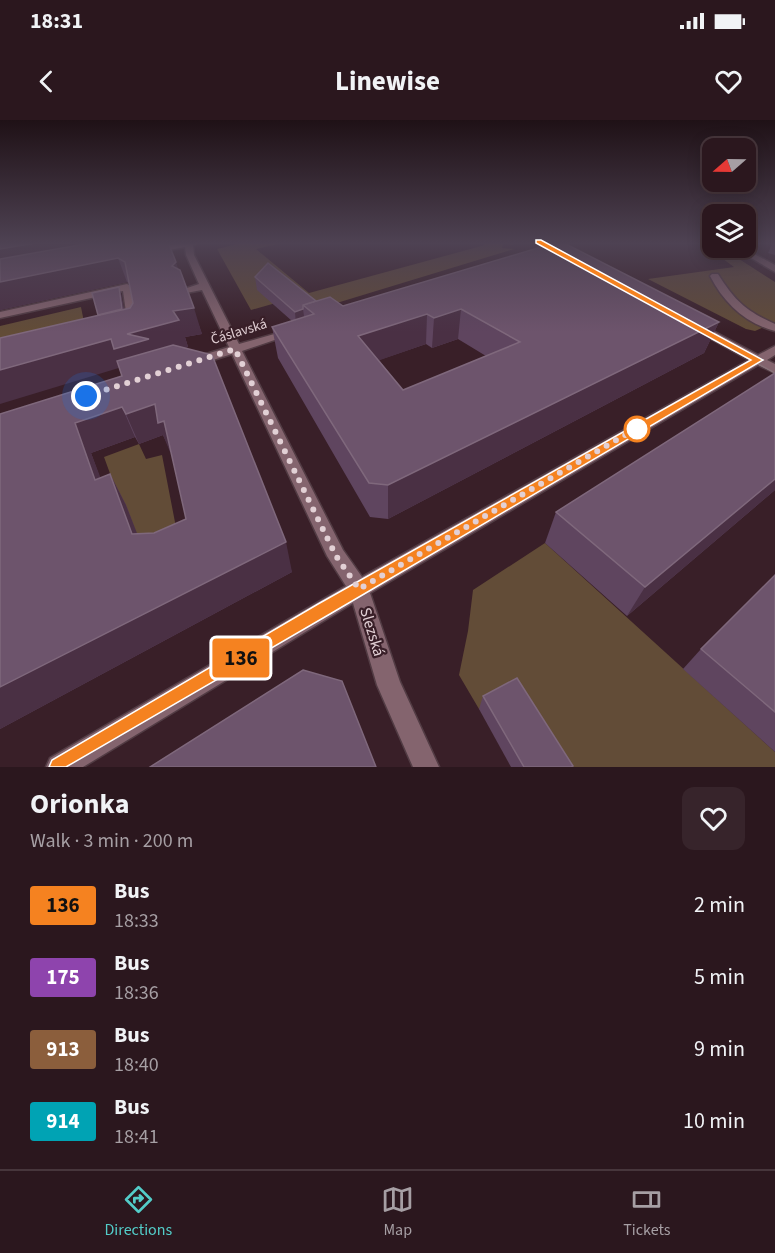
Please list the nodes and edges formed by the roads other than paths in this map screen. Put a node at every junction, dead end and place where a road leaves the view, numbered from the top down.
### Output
1 (199, 272) edge
2 (715, 276) dead end
3 (206, 286) junction
4 (186, 290) edge
5 (0, 315) edge
6 (688, 322) edge
7 (309, 327) edge
8 (775, 328) edge
9 (124, 333) edge
10 (235, 349) junction
11 (775, 350) edge
12 (758, 360) junction
13 (775, 363) edge
14 (180, 366) edge
15 (775, 369) edge
16 (359, 589) junction
17 (59, 767) edge
18 (426, 767) edge

1 - 3 street, Slezská
2 - 8 street
3 - 4 street
3 - 10 street, Slezská
5 - 9 street
6 - 12 street
7 - 10 street, Čáslavská
10 - 14 street, Čáslavská
10 - 16 street, Slezská
11 - 12 street
12 - 13 street
12 - 15 street
12 - 16 street
16 - 17 street
16 - 18 street, Slezská

